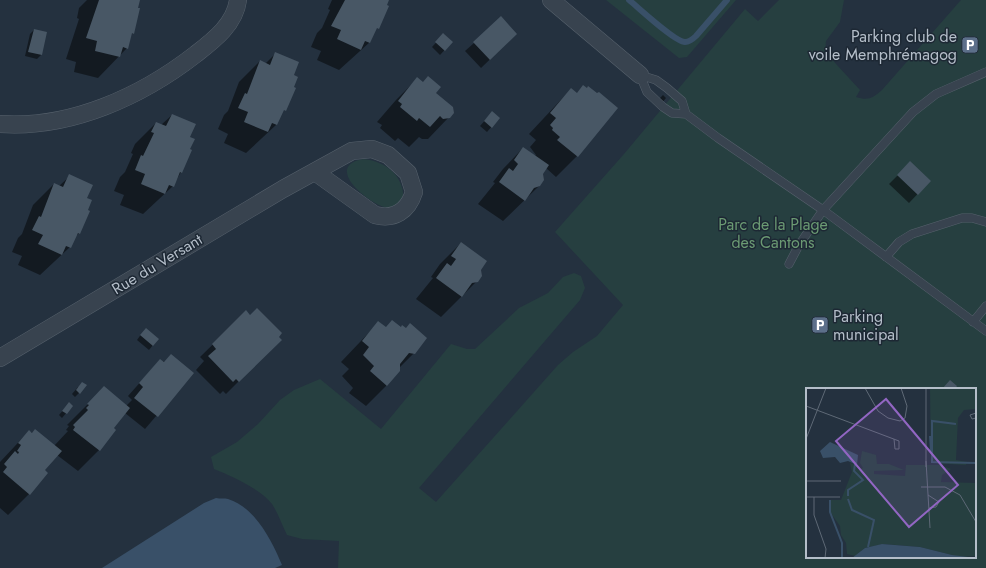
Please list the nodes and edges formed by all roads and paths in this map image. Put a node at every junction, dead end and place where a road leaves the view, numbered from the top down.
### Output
1 (238, 0) edge
2 (551, 0) edge
3 (986, 72) edge
4 (640, 74) junction
5 (686, 114) junction
6 (0, 124) edge
7 (315, 172) junction
8 (823, 210) junction
9 (986, 222) edge
10 (886, 257) junction
11 (789, 264) dead end
12 (986, 306) edge
13 (973, 322) junction
14 (986, 331) edge
15 (0, 358) edge

1 - 6 street
2 - 4 street
3 - 8 lane
4 - 5 lane
4 - 5 lane
5 - 8 lane
7 - 7 street, Rue du Versant
7 - 15 street, Rue du Versant
8 - 10 lane
8 - 11 lane
9 - 10 lane
10 - 13 lane
12 - 13 lane
13 - 14 lane

